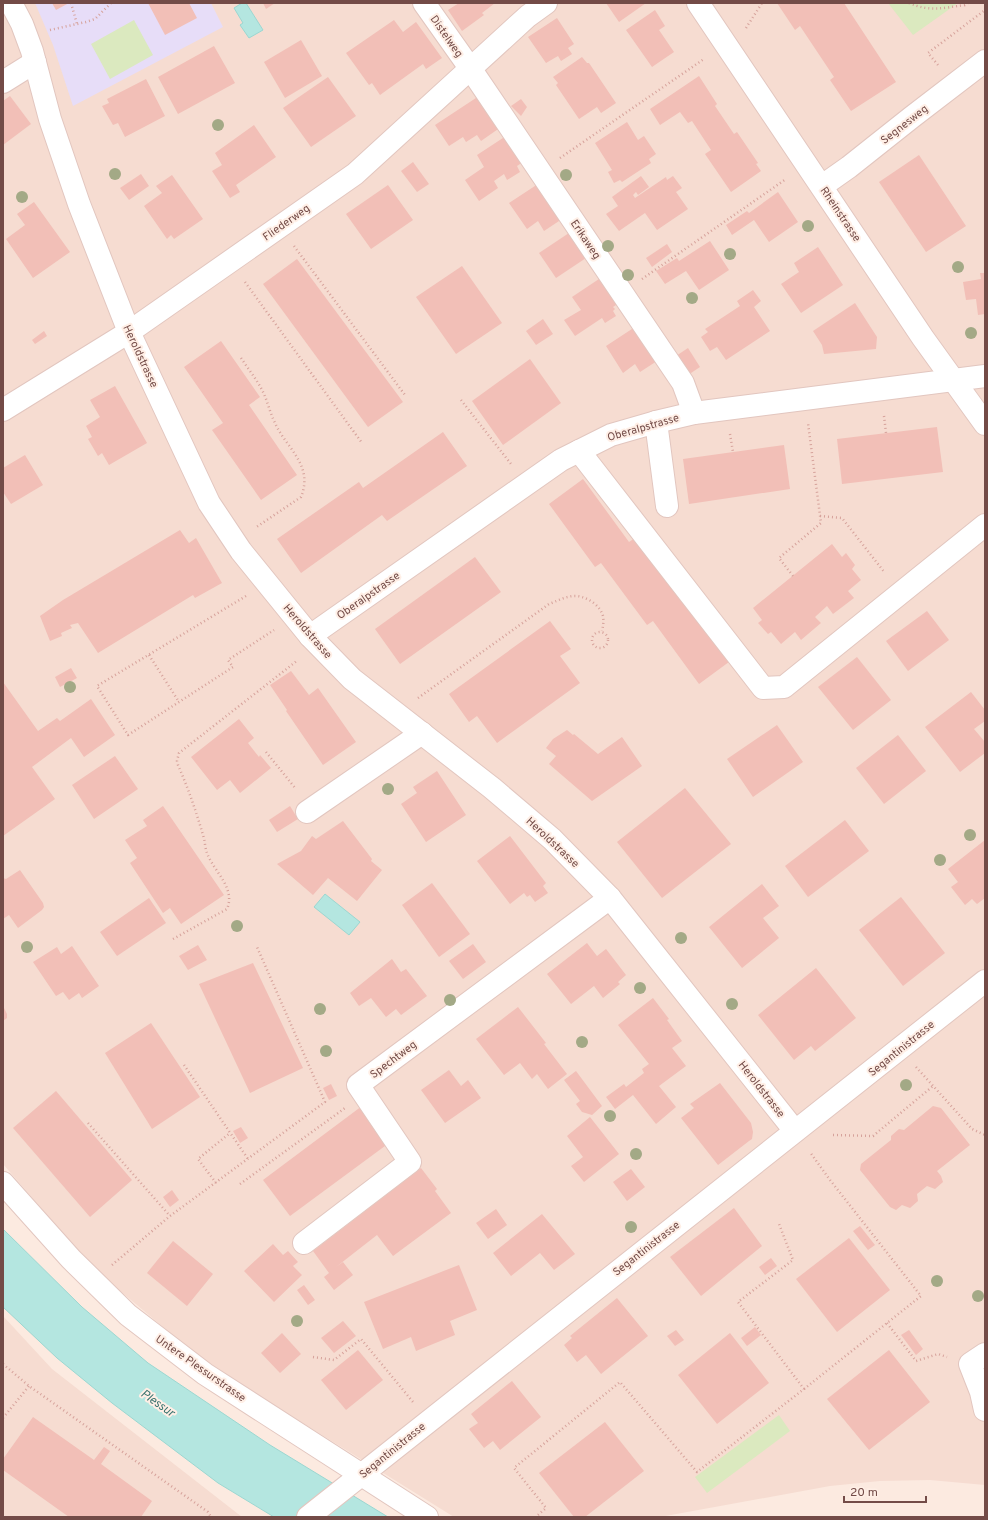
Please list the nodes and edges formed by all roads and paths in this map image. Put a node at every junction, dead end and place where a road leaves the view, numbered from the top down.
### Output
1 (11, 3) edge
2 (71, 3) edge
3 (112, 3) edge
4 (424, 3) edge
5 (546, 3) edge
6 (698, 3) edge
7 (762, 3) edge
8 (909, 3) edge
9 (968, 3) edge
10 (985, 10) edge
11 (77, 24) junction
12 (746, 28) dead end
13 (26, 35) junction
14 (726, 45) junction
15 (985, 61) edge
16 (35, 62) junction
17 (470, 68) junction
18 (941, 68) dead end
19 (3, 82) edge
20 (807, 165) junction
21 (540, 172) junction
22 (822, 186) junction
23 (279, 227) junction
24 (242, 278) dead end
25 (622, 293) junction
26 (129, 332) junction
27 (241, 358) dead end
28 (985, 376) edge
29 (953, 380) junction
30 (405, 395) dead end
31 (804, 399) junction
32 (461, 400) dead end
33 (3, 410) edge
34 (694, 413) junction
35 (884, 416) dead end
36 (656, 422) junction
37 (985, 424) edge
38 (886, 433) dead end
39 (730, 434) dead end
40 (362, 443) dead end
41 (579, 451) junction
42 (733, 452) dead end
43 (526, 485) junction
44 (667, 506) dead end
45 (820, 516) junction
46 (985, 525) edge
47 (235, 542) junction
48 (793, 576) dead end
49 (267, 583) junction
50 (901, 593) junction
51 (294, 617) junction
52 (602, 631) junction
53 (314, 640) junction
54 (149, 654) junction
55 (179, 702) junction
56 (396, 713) junction
57 (422, 733) junction
58 (266, 752) dead end
59 (310, 810) joint
60 (610, 898) junction
61 (173, 939) dead end
62 (257, 947) dead end
63 (985, 981) edge
64 (900, 1049) junction
65 (184, 1065) dead end
66 (933, 1086) junction
67 (364, 1095) junction
68 (88, 1123) dead end
69 (795, 1131) junction
70 (829, 1131) dead end
71 (230, 1133) junction
72 (985, 1135) edge
73 (248, 1159) junction
74 (3, 1183) edge
75 (216, 1183) junction
76 (240, 1184) dead end
77 (170, 1216) junction
78 (779, 1224) dead end
79 (304, 1243) dead end
80 (94, 1281) junction
81 (887, 1323) junction
82 (312, 1357) dead end
83 (978, 1359) edge
84 (3, 1364) edge
85 (29, 1386) junction
86 (804, 1389) junction
87 (416, 1406) dead end
88 (985, 1410) edge
89 (3, 1418) edge
90 (356, 1479) junction
91 (538, 1514) dead end
92 (211, 1517) edge
93 (308, 1517) edge
94 (427, 1517) edge

1 - 13 street, Heroldstrasse
2 - 11 path
3 - 11 path
4 - 17 street, Distelweg
5 - 17 street, Fliederweg
6 - 14 street, Rheinstrasse
7 - 12 path
8 - 9 path
10 - 18 path
11 - 13 path
13 - 16 street, Heroldstrasse
14 - 20 street, Rheinstrasse
14 - 21 path
15 - 22 street, Segnesweg
16 - 19 street
16 - 26 street, Heroldstrasse
17 - 21 street, Erikaweg
17 - 23 street, Fliederweg
20 - 22 street, Rheinstrasse
20 - 25 path
21 - 25 street, Erikaweg
22 - 29 street, Rheinstrasse
23 - 26 street, Fliederweg
23 - 30 path
24 - 40 path
25 - 34 street, Erikaweg
26 - 33 street, Fliederweg
26 - 47 street, Heroldstrasse
27 - 47 path
28 - 29 street, Oberalpstrasse
29 - 31 street, Oberalpstrasse
29 - 37 street, Rheinstrasse
31 - 34 street, Oberalpstrasse
31 - 45 path
32 - 43 path
34 - 36 street, Oberalpstrasse
35 - 38 path
36 - 41 street, Oberalpstrasse
36 - 44 street
39 - 42 path
41 - 43 street, Oberalpstrasse
41 - 50 street
43 - 53 street, Oberalpstrasse
45 - 48 path
45 - 50 path
46 - 50 street
47 - 49 street, Heroldstrasse
49 - 51 street, Heroldstrasse
49 - 54 path
51 - 53 street, Heroldstrasse
51 - 55 path
52 - 52 path
52 - 56 path
53 - 56 street, Heroldstrasse
53 - 61 path
54 - 55 path
54 - 55 path
56 - 57 street, Heroldstrasse
57 - 59 street
57 - 60 street, Heroldstrasse
58 - 59 path
60 - 67 street, Spechtweg
60 - 69 street, Heroldstrasse
62 - 73 path
63 - 64 street, Segantinistrasse
64 - 66 path
64 - 69 street, Segantinistrasse
65 - 71 path
66 - 70 path
66 - 72 path
67 - 76 path
67 - 79 street
68 - 77 path
69 - 81 path
69 - 90 street, Segantinistrasse
71 - 73 path
71 - 75 path
73 - 75 path
74 - 80 street, Untere Plessurstrasse
75 - 77 path
77 - 80 path
78 - 86 path
80 - 90 street, Untere Plessurstrasse
81 - 83 path
81 - 86 path
82 - 87 path
83 - 88 street
84 - 85 path
85 - 89 path
85 - 92 path
86 - 91 path
90 - 93 street, Segantinistrasse
90 - 94 street, Untere Plessurstrasse

